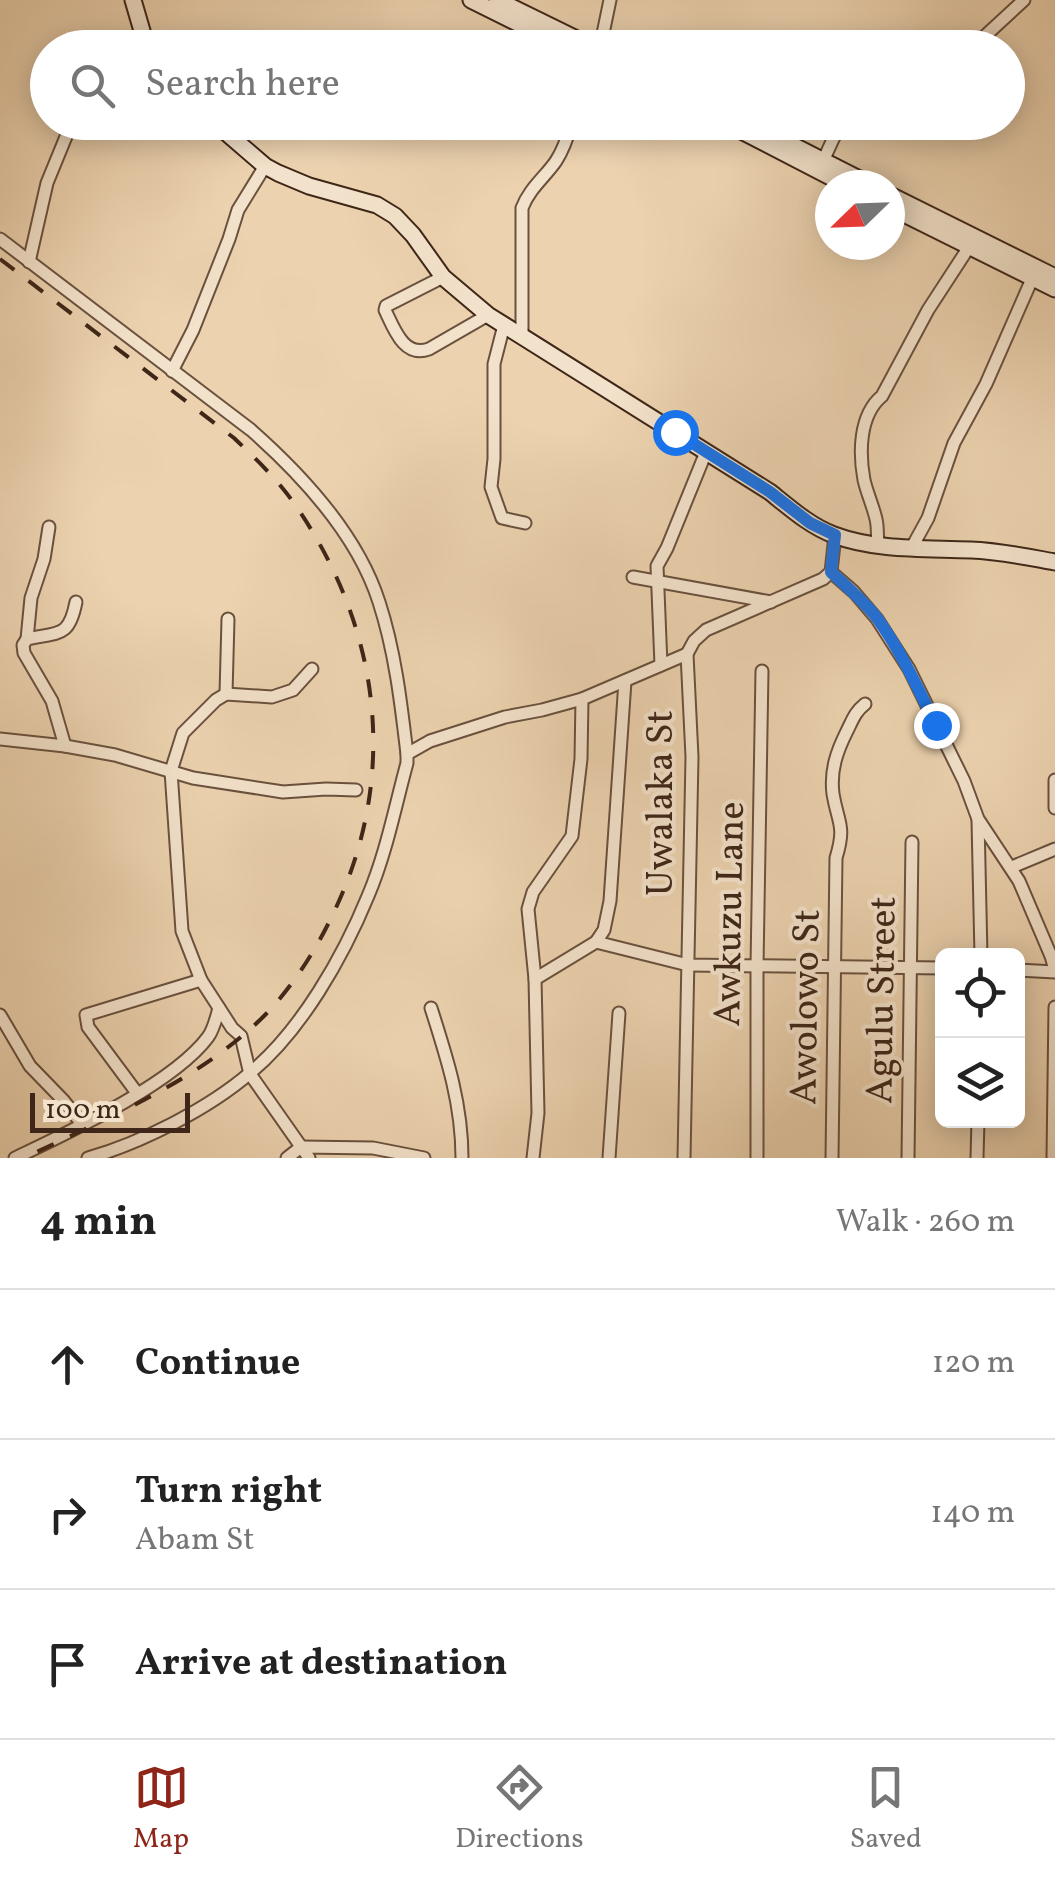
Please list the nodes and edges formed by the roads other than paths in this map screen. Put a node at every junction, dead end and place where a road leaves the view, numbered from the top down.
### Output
1 (133, 0) edge
2 (471, 0) edge
3 (497, 0) edge
4 (610, 0) edge
5 (1024, 0) edge
6 (142, 30) edge
7 (532, 30) edge
8 (560, 30) edge
9 (602, 30) edge
10 (992, 30) edge
11 (65, 140) edge
12 (235, 140) edge
13 (567, 140) edge
14 (763, 140) edge
15 (783, 140) edge
16 (833, 140) edge
17 (824, 161) junction
18 (265, 166) junction
19 (829, 170) edge
20 (838, 170) edge
21 (905, 202) edge
22 (905, 215) edge
23 (0, 238) edge
24 (969, 247) junction
25 (29, 262) junction
26 (1055, 276) edge
27 (443, 277) junction
28 (1032, 279) junction
29 (1055, 289) edge
30 (488, 315) junction
31 (504, 325) junction
32 (522, 335) junction
33 (172, 371) junction
34 (706, 452) junction
35 (526, 523) dead end
36 (49, 527) dead end
37 (835, 535) junction
38 (878, 544) junction
39 (912, 549) junction
40 (1055, 562) edge
41 (831, 572) junction
42 (633, 577) dead end
43 (656, 580) junction
44 (76, 602) dead end
45 (771, 602) junction
46 (228, 618) dead end
47 (26, 639) junction
48 (687, 654) junction
49 (662, 665) junction
50 (312, 670) dead end
51 (762, 670) dead end
52 (625, 681) junction
53 (226, 694) junction
54 (582, 700) junction
55 (866, 704) dead end
56 (1, 744) edge
57 (65, 746) junction
58 (407, 754) junction
59 (171, 771) junction
60 (1055, 780) edge
61 (356, 790) dead end
62 (1055, 808) edge
63 (978, 819) junction
64 (912, 842) dead end
65 (1055, 849) edge
66 (1012, 868) junction
67 (596, 942) junction
68 (981, 948) edge
69 (688, 965) junction
70 (757, 966) junction
71 (834, 968) junction
72 (909, 968) junction
73 (935, 968) edge
74 (1025, 970) edge
75 (1055, 971) edge
76 (535, 979) junction
77 (200, 980) junction
78 (1055, 1007) edge
79 (218, 1008) junction
80 (431, 1008) dead end
81 (619, 1012) dead end
82 (0, 1015) edge
83 (250, 1074) junction
84 (137, 1093) junction
85 (82, 1124) junction
86 (978, 1128) edge
87 (300, 1146) junction
88 (15, 1158) edge
89 (88, 1158) edge
90 (288, 1158) edge
91 (309, 1158) edge
92 (424, 1158) edge
93 (462, 1158) edge
94 (533, 1158) edge
95 (609, 1158) edge
96 (684, 1158) edge
97 (757, 1158) edge
98 (832, 1158) edge
99 (908, 1158) edge
100 (977, 1158) edge
101 (1053, 1158) edge

1 - 6 street
2 - 7 street
3 - 8 street
4 - 9 street
5 - 10 street
11 - 25 street
12 - 18 street
13 - 32 street
14 - 19 street
15 - 17 street
16 - 17 street
17 - 20 street
18 - 27 street
18 - 33 street
21 - 26 street
22 - 24 street
23 - 25 street
24 - 28 street
24 - 38 street
25 - 33 street
27 - 30 street
27 - 30 street
28 - 29 street
28 - 39 street
30 - 31 street
31 - 32 street
31 - 35 street
32 - 34 street
33 - 58 street
34 - 37 street
34 - 43 street
36 - 47 street
37 - 38 street
37 - 41 street
38 - 39 street
39 - 40 street
41 - 45 street
41 - 63 street
42 - 43 street
43 - 45 street
43 - 49 street
44 - 47 street
45 - 48 street
46 - 53 street
47 - 57 street
48 - 49 street
48 - 69 street, Uwalaka St
49 - 52 street
50 - 53 street
51 - 70 street, Awkuzu Lane
52 - 54 street
52 - 67 street
53 - 59 street
54 - 58 street
54 - 76 street
55 - 71 street, Awolowo St
56 - 57 street
57 - 59 street
58 - 83 street
59 - 61 street
59 - 77 street
60 - 62 street
63 - 66 street
63 - 68 street
64 - 72 street, Agulu Street
65 - 66 street
66 - 75 street
67 - 69 street
67 - 76 street
69 - 70 street
69 - 96 street, Uwalaka St
70 - 71 street
70 - 97 street, Awkuzu Lane
71 - 72 street
71 - 98 street, Awolowo St
72 - 73 street
72 - 99 street, Agulu Street
74 - 75 street
76 - 94 street
77 - 79 street
77 - 84 street
78 - 101 street
79 - 83 street
79 - 84 street
80 - 93 street
81 - 95 street
82 - 85 street
83 - 87 street
83 - 89 street
84 - 85 street
85 - 88 street
86 - 100 street
87 - 90 street
87 - 91 street
87 - 92 street

